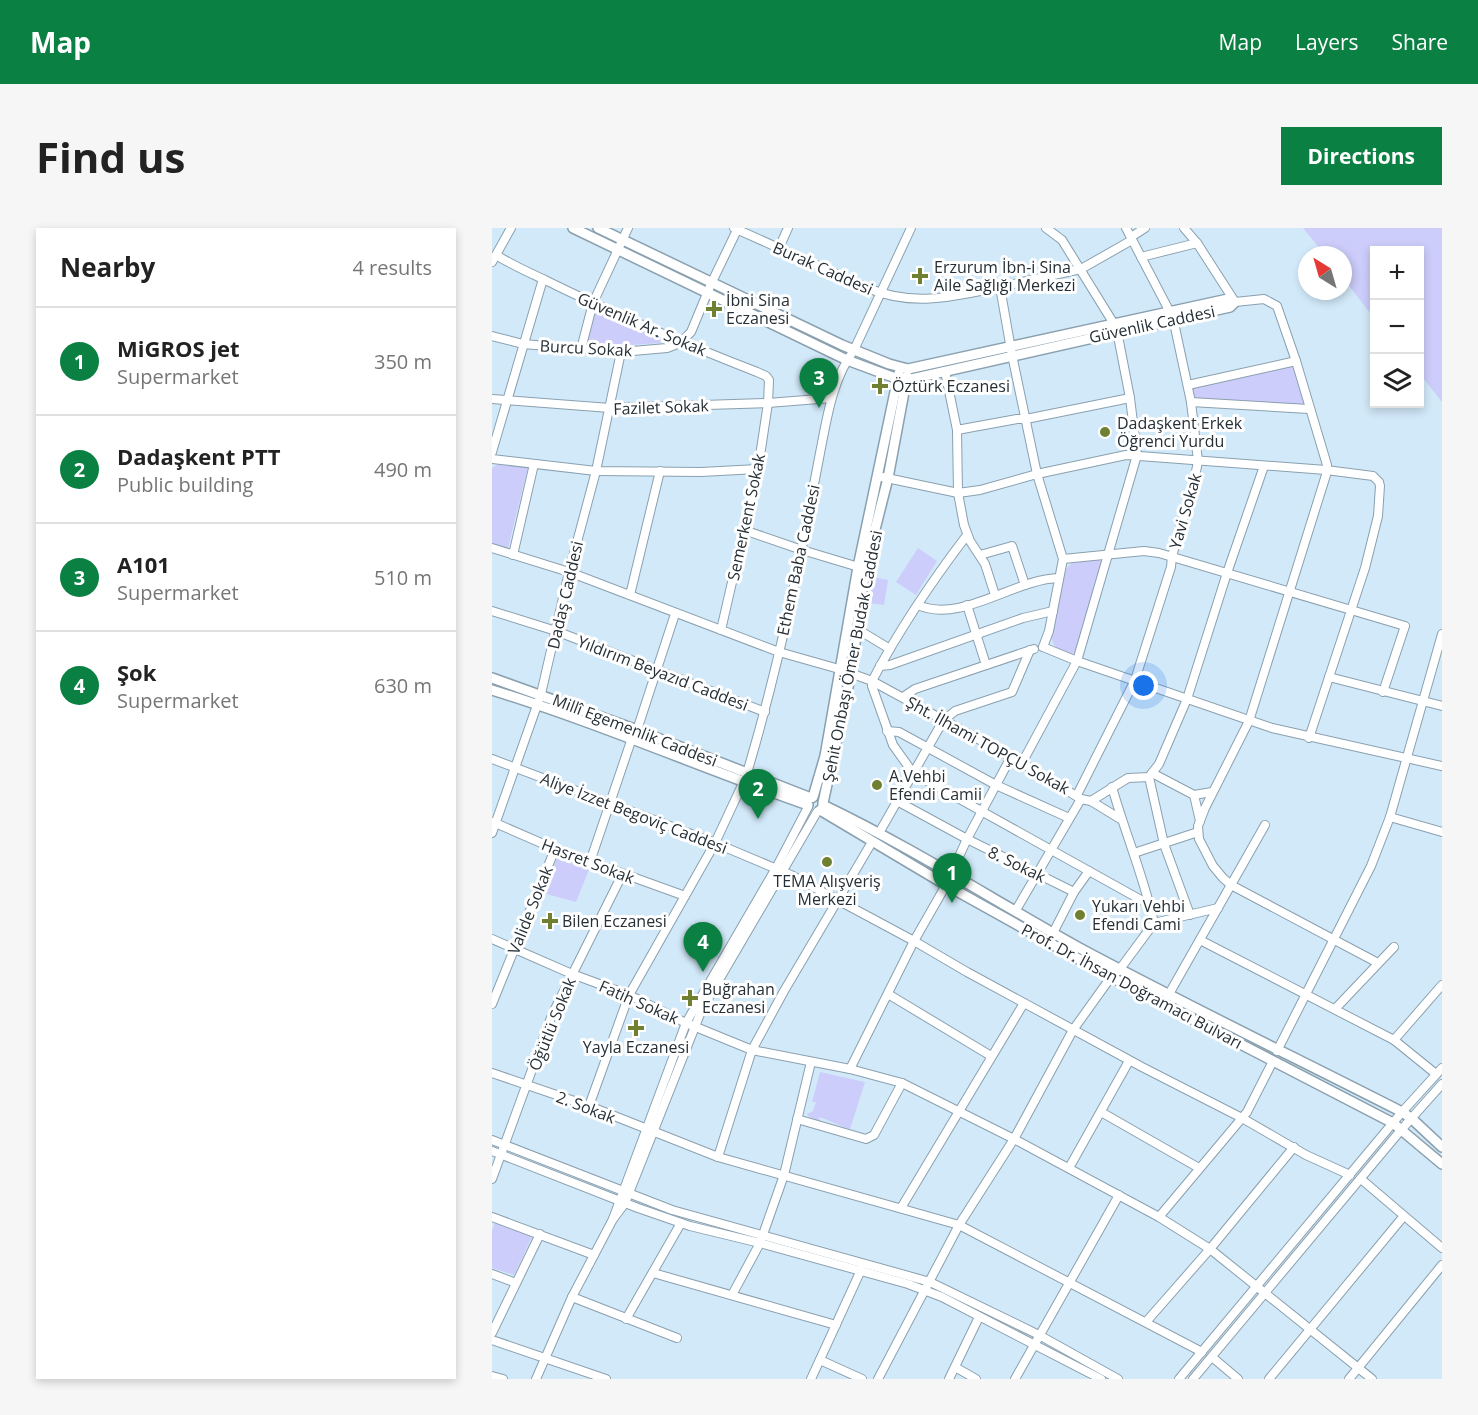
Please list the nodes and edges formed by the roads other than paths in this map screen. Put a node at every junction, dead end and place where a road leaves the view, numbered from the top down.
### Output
1 (511, 228) edge
2 (573, 228) edge
3 (598, 228) edge
4 (627, 228) edge
5 (736, 228) edge
6 (788, 228) edge
7 (911, 228) edge
8 (1046, 228) edge
9 (1126, 228) edge
10 (1145, 228) edge
11 (1184, 228) edge
12 (1131, 239) junction
13 (622, 240) junction
14 (1197, 243) junction
15 (779, 248) junction
16 (616, 249) junction
17 (1141, 257) junction
18 (494, 259) edge
19 (1081, 269) junction
20 (543, 279) junction
21 (710, 288) junction
22 (1000, 288) junction
23 (880, 293) junction
24 (1235, 302) junction
25 (593, 303) junction
26 (1171, 315) junction
27 (1115, 328) junction
28 (492, 336) edge
29 (681, 343) junction
30 (523, 344) junction
31 (580, 349) junction
32 (854, 350) junction
33 (1011, 350) junction
34 (621, 352) junction
35 (847, 360) junction
36 (1296, 361) junction
37 (904, 368) junction
38 (945, 371) junction
39 (902, 379) junction
40 (1188, 385) junction
41 (831, 398) junction
42 (1130, 398) junction
43 (492, 399) edge
44 (508, 401) junction
45 (1191, 402) junction
46 (768, 403) junction
47 (609, 408) junction
48 (1309, 409) junction
49 (1026, 419) junction
50 (957, 430) junction
51 (492, 452) edge
52 (1137, 455) junction
53 (492, 459) edge
54 (1198, 461) junction
55 (534, 464) junction
56 (1264, 466) junction
57 (758, 470) junction
58 (1326, 470) junction
59 (596, 471) junction
60 (660, 471) junction
61 (1037, 474) junction
62 (876, 476) junction
63 (888, 478) junction
64 (958, 493) junction
65 (744, 530) junction
66 (967, 536) junction
67 (492, 548) edge
68 (802, 550) junction
69 (513, 555) junction
70 (980, 555) junction
71 (1109, 555) junction
72 (1172, 556) junction
73 (1063, 559) junction
74 (861, 568) junction
75 (569, 572) junction
76 (1227, 573) junction
77 (1059, 578) junction
78 (1025, 585) junction
79 (1290, 591) junction
80 (630, 595) junction
81 (995, 595) junction
82 (918, 605) junction
83 (967, 605) junction
84 (492, 611) edge
85 (1053, 611) junction
86 (1350, 611) junction
87 (675, 614) junction
88 (857, 629) junction
89 (721, 630) junction
90 (556, 631) junction
91 (977, 634) junction
92 (1442, 634) edge
93 (1043, 647) junction
94 (890, 649) junction
95 (1030, 650) junction
96 (779, 652) junction
97 (1077, 661) junction
98 (986, 665) junction
99 (880, 666) junction
100 (840, 669) junction
101 (658, 671) junction
102 (851, 673) junction
103 (1329, 677) junction
104 (492, 678) edge
105 (1135, 680) junction
106 (872, 681) junction
107 (492, 690) edge
108 (1383, 692) junction
109 (541, 694) junction
110 (903, 697) junction
111 (1187, 699) junction
112 (1424, 702) junction
113 (538, 704) junction
114 (1442, 706) edge
115 (765, 712) junction
116 (943, 721) junction
117 (1249, 721) junction
118 (887, 731) junction
119 (635, 734) junction
120 (1309, 738) junction
121 (928, 748) junction
122 (1011, 757) junction
123 (1407, 758) junction
124 (492, 759) edge
125 (1022, 763) junction
126 (1442, 766) edge
127 (515, 768) junction
128 (747, 773) junction
129 (913, 773) junction
130 (1150, 775) junction
131 (743, 783) junction
132 (996, 785) junction
133 (1112, 787) junction
134 (1212, 792) junction
135 (1194, 795) junction
136 (1079, 797) junction
137 (897, 801) junction
138 (1091, 801) junction
139 (610, 803) junction
140 (815, 805) junction
141 (982, 812) junction
142 (1390, 817) junction
143 (1069, 819) junction
144 (1122, 820) junction
145 (1200, 821) junction
146 (494, 823) edge
147 (1265, 825) dead end
148 (1198, 832) junction
149 (1442, 832) edge
150 (492, 833) edge
151 (879, 833) junction
152 (967, 839) junction
153 (872, 842) junction
154 (715, 843) junction
155 (1164, 844) junction
156 (555, 849) junction
157 (1051, 851) junction
158 (1134, 853) junction
159 (590, 862) junction
160 (779, 870) junction
161 (1089, 871) junction
162 (1038, 873) junction
163 (622, 875) junction
164 (951, 875) junction
165 (946, 885) junction
166 (1231, 885) junction
167 (1074, 892) junction
168 (685, 896) junction
169 (839, 900) junction
170 (1150, 905) junction
171 (1218, 908) junction
172 (1016, 910) junction
173 (1190, 915) junction
174 (1154, 923) junction
175 (1053, 933) junction
176 (492, 939) edge
177 (1334, 939) junction
178 (1200, 940) junction
179 (914, 941) junction
180 (1394, 947) dead end
181 (514, 948) junction
182 (1378, 963) junction
183 (1120, 969) junction
184 (572, 974) junction
185 (1111, 977) junction
186 (1442, 985) edge
187 (888, 994) junction
188 (1169, 994) junction
189 (1307, 994) junction
190 (629, 995) junction
191 (1024, 1002) junction
192 (492, 1004) edge
193 (1335, 1009) junction
194 (690, 1024) junction
195 (1073, 1030) junction
196 (1394, 1040) junction
197 (752, 1050) junction
198 (1277, 1051) junction
199 (991, 1056) junction
200 (1129, 1061) junction
201 (1273, 1061) junction
202 (811, 1062) junction
203 (850, 1069) junction
204 (1439, 1071) edge
205 (492, 1073) edge
206 (902, 1083) junction
207 (1442, 1084) edge
208 (527, 1085) junction
209 (589, 1106) junction
210 (958, 1112) junction
211 (1101, 1112) junction
212 (1402, 1112) junction
213 (1242, 1118) junction
214 (1411, 1118) junction
215 (797, 1119) junction
216 (1397, 1126) junction
217 (650, 1132) junction
218 (1014, 1139) junction
219 (492, 1140) edge
220 (504, 1145) junction
221 (1294, 1147) junction
222 (1442, 1147) edge
223 (492, 1151) edge
224 (501, 1154) junction
225 (718, 1157) junction
226 (1442, 1164) edge
227 (1069, 1168) junction
228 (1199, 1168) junction
229 (784, 1174) junction
230 (1350, 1175) junction
231 (492, 1179) edge
232 (1360, 1179) junction
233 (626, 1192) junction
234 (1119, 1195) junction
235 (622, 1201) junction
236 (901, 1208) junction
237 (492, 1217) edge
238 (1159, 1217) junction
239 (1403, 1217) junction
240 (681, 1223) junction
241 (959, 1225) junction
242 (540, 1234) junction
243 (763, 1234) junction
244 (760, 1243) junction
245 (1210, 1248) junction
246 (1442, 1248) edge
247 (594, 1255) junction
248 (1442, 1265) edge
249 (861, 1270) junction
250 (492, 1274) edge
251 (653, 1274) junction
252 (930, 1282) junction
253 (1069, 1282) junction
254 (516, 1283) junction
255 (1258, 1286) junction
256 (925, 1291) junction
257 (1266, 1292) junction
258 (732, 1295) junction
259 (572, 1297) junction
260 (979, 1317) junction
261 (626, 1319) junction
262 (1146, 1322) junction
263 (836, 1325) junction
264 (1311, 1329) junction
265 (492, 1333) edge
266 (1039, 1335) junction
267 (677, 1338) dead end
268 (492, 1340) edge
269 (1034, 1345) junction
270 (1202, 1352) junction
271 (544, 1357) junction
272 (1212, 1357) junction
273 (820, 1360) junction
274 (955, 1367) junction
275 (1358, 1367) junction
276 (492, 1376) edge
277 (503, 1379) edge
278 (536, 1379) edge
279 (606, 1379) edge
280 (811, 1379) edge
281 (862, 1379) edge
282 (878, 1379) edge
283 (949, 1379) edge
284 (976, 1379) edge
285 (1015, 1379) edge
286 (1101, 1379) edge
287 (1118, 1379) edge
288 (1179, 1379) edge
289 (1193, 1379) edge
290 (1238, 1379) edge
291 (1269, 1379) edge
292 (1349, 1379) edge
293 (1372, 1379) edge

1 - 18 street
2 - 16 main road
3 - 13 main road
4 - 13 street
5 - 15 street, Burak Caddesi
5 - 21 street
6 - 15 street
7 - 23 street, Ethem Baba Caddesi
8 - 19 street
9 - 12 street, Yavi Sokak
10 - 12 street, Burak Caddesi
11 - 14 street
12 - 17 street, Yavi Sokak
12 - 19 street, Burak Caddesi
13 - 16 street
13 - 21 main road
14 - 17 street
14 - 24 street
15 - 23 street, Burak Caddesi
16 - 21 main road
16 - 25 street
17 - 26 street, Yavi Sokak
18 - 20 street, Güvenlik Ar. Sokak
19 - 22 street, Burak Caddesi
19 - 27 street
20 - 25 street, Güvenlik Ar. Sokak
20 - 30 street
21 - 29 street
21 - 32 main road
21 - 35 main road
22 - 23 street, Burak Caddesi
22 - 33 street
23 - 32 street, Ethem Baba Caddesi
24 - 26 main road, Güvenlik Caddesi
24 - 36 street
25 - 29 street, Güvenlik Ar. Sokak
25 - 31 street
26 - 27 main road, Güvenlik Caddesi
26 - 40 street, Yavi Sokak
27 - 33 main road, Güvenlik Caddesi
27 - 42 street
28 - 30 street, Burcu Sokak
29 - 34 street, Burcu Sokak
29 - 46 street, Güvenlik Ar. Sokak
30 - 31 street, Burcu Sokak
30 - 44 street
31 - 34 street, Burcu Sokak
32 - 35 street, Ethem Baba Caddesi
32 - 37 main road
33 - 37 main road, Güvenlik Caddesi
33 - 38 main road, Güvenlik Caddesi
33 - 49 street
34 - 47 street, Dadaş Caddesi
35 - 39 main road
35 - 41 street, Ethem Baba Caddesi
36 - 40 street
36 - 48 street
37 - 39 main road, Şehit Onbaşı Ömer Budak Caddesi
38 - 39 main road, Güvenlik Caddesi
38 - 50 street
39 - 62 main road, Şehit Onbaşı Ömer Budak Caddesi
39 - 63 main road, Şehit Onbaşı Ömer Budak Caddesi
40 - 45 street, Yavi Sokak
41 - 46 street, Fazilet Sokak
41 - 68 street, Ethem Baba Caddesi
42 - 49 street
42 - 52 street
43 - 44 street, Fazilet Sokak
44 - 47 street, Fazilet Sokak
44 - 51 street
45 - 48 street
45 - 54 street, Yavi Sokak
46 - 47 street, Fazilet Sokak
46 - 57 street, Semerkent Sokak
47 - 59 street, Dadaş Caddesi
48 - 58 street
49 - 50 street
49 - 61 street
50 - 64 street
52 - 54 street
52 - 61 street
52 - 71 street
53 - 55 street
54 - 56 street
54 - 72 street, Yavi Sokak
55 - 59 street
55 - 69 street
56 - 58 street
56 - 76 street
57 - 60 street
57 - 65 street, Semerkent Sokak
58 - 79 street
58 - 86 street
59 - 60 street
59 - 75 street, Dadaş Caddesi
60 - 80 street
61 - 64 street
61 - 73 street
62 - 63 street
62 - 74 main road, Şehit Onbaşı Ömer Budak Caddesi
63 - 64 street
63 - 74 main road, Şehit Onbaşı Ömer Budak Caddesi
64 - 66 street
65 - 68 street
65 - 89 street, Semerkent Sokak
66 - 70 street
66 - 82 street
67 - 69 street, Şht. İlhami TOPÇU Sokak
68 - 74 street
68 - 96 street, Ethem Baba Caddesi
69 - 75 street, Şht. İlhami TOPÇU Sokak
70 - 78 street
70 - 81 street
71 - 72 street
71 - 73 street
71 - 97 street
72 - 76 street
72 - 105 street, Yavi Sokak
73 - 77 street
74 - 88 main road, Şehit Onbaşı Ömer Budak Caddesi
74 - 100 main road, Şehit Onbaşı Ömer Budak Caddesi
75 - 80 street, Şht. İlhami TOPÇU Sokak
75 - 90 street, Dadaş Caddesi
76 - 79 street
76 - 111 street
77 - 78 street
77 - 85 street
78 - 81 street
79 - 86 street
79 - 117 street
80 - 87 street, Şht. İlhami TOPÇU Sokak
81 - 83 street
82 - 83 street
82 - 94 street
83 - 91 street
84 - 90 street, Yıldırım Beyazıd Caddesi
85 - 91 street
85 - 93 street
86 - 103 street
86 - 108 street
87 - 89 street, Şht. İlhami TOPÇU Sokak
87 - 101 street
88 - 94 street
88 - 102 main road, Şehit Onbaşı Ömer Budak Caddesi
89 - 96 street, Şht. İlhami TOPÇU Sokak
90 - 101 street, Yıldırım Beyazıd Caddesi
90 - 109 street, Dadaş Caddesi
91 - 98 street
91 - 99 street
92 - 112 street
93 - 95 street
93 - 97 street
94 - 99 street
95 - 98 street
95 - 116 street
96 - 100 street, Şht. İlhami TOPÇU Sokak
96 - 115 street, Ethem Baba Caddesi
97 - 105 street
97 - 125 street
98 - 110 street
99 - 106 street
100 - 102 street, Şht. İlhami TOPÇU Sokak
100 - 140 main road, Şehit Onbaşı Ömer Budak Caddesi
101 - 115 street, Yıldırım Beyazıd Caddesi
101 - 119 street
102 - 106 street, Şht. İlhami TOPÇU Sokak
102 - 140 main road, Şehit Onbaşı Ömer Budak Caddesi
103 - 108 street
103 - 120 street
104 - 109 main road, Millî Egemenlik Caddesi
105 - 111 street
105 - 136 street, Yavi Sokak
106 - 110 street, Şht. İlhami TOPÇU Sokak
106 - 118 street
107 - 113 main road, Millî Egemenlik Caddesi
108 - 112 street
109 - 113 street, Dadaş Caddesi
109 - 119 main road, Millî Egemenlik Caddesi
110 - 116 street, Şht. İlhami TOPÇU Sokak
111 - 117 street
111 - 130 street
112 - 114 street
112 - 123 street
113 - 119 main road, Millî Egemenlik Caddesi
113 - 127 street, Dadaş Caddesi
115 - 128 street, Ethem Baba Caddesi
116 - 121 street
116 - 122 street, Şht. İlhami TOPÇU Sokak
117 - 120 street
117 - 134 street
118 - 121 street
118 - 129 street
119 - 128 main road, Millî Egemenlik Caddesi
119 - 131 main road, Millî Egemenlik Caddesi
119 - 139 street
120 - 123 street
121 - 129 street
121 - 132 street
122 - 125 street, Şht. İlhami TOPÇU Sokak
122 - 132 street
123 - 126 street
123 - 142 street
124 - 127 street, Aliye İzzet Begoviç Caddesi
125 - 136 street, Şht. İlhami TOPÇU Sokak
127 - 139 street, Aliye İzzet Begoviç Caddesi
127 - 146 street, Dadaş Caddesi
128 - 140 main road, Millî Egemenlik Caddesi
129 - 137 street
129 - 141 street
130 - 133 street
130 - 135 street
130 - 155 street
131 - 140 main road, Millî Egemenlik Caddesi
131 - 154 street
132 - 141 street
132 - 143 street
133 - 138 street
133 - 144 street
134 - 135 street
134 - 145 street
135 - 145 street
136 - 138 street, Şht. İlhami TOPÇU Sokak
136 - 143 street, Yavi Sokak
137 - 151 street
137 - 152 street, 8. Sokak
138 - 144 street, Şht. İlhami TOPÇU Sokak
139 - 154 street, Aliye İzzet Begoviç Caddesi
139 - 159 street
140 - 151 main road, Prof. Dr. İhsan Doğramacı Bulvarı
140 - 153 main road, Prof. Dr. İhsan Doğramacı Bulvarı
140 - 160 street
140 - 160 street
141 - 152 street
141 - 157 street
142 - 149 street
142 - 177 street
143 - 157 street, Yavi Sokak
144 - 158 street
145 - 148 street
146 - 150 street, Dadaş Caddesi
146 - 156 street, Hasret Sokak
147 - 166 street
148 - 155 street
148 - 166 street
151 - 164 main road, Prof. Dr. İhsan Doğramacı Bulvarı
152 - 162 street, 8. Sokak
152 - 164 street
153 - 165 main road, Prof. Dr. İhsan Doğramacı Bulvarı
153 - 169 street
154 - 160 street, Aliye İzzet Begoviç Caddesi
154 - 168 street
155 - 158 street
155 - 173 street
156 - 159 street, Hasret Sokak
156 - 181 street, Valide Sokak
157 - 161 street
157 - 162 street, Yavi Sokak
158 - 170 street
159 - 163 street, Hasret Sokak
160 - 169 street, Aliye İzzet Begoviç Caddesi
160 - 194 street
161 - 167 street
161 - 170 street
162 - 167 street, 8. Sokak
162 - 172 street, Yavi Sokak
163 - 168 street, Hasret Sokak
163 - 184 street, Öğütlü Sokak
164 - 165 street
164 - 172 main road, Prof. Dr. İhsan Doğramacı Bulvarı
165 - 179 street
165 - 185 main road, Prof. Dr. İhsan Doğramacı Bulvarı
166 - 171 street
166 - 177 street
167 - 175 street
168 - 190 street
169 - 179 street, Aliye İzzet Begoviç Caddesi
169 - 197 street
170 - 174 street
171 - 173 street
171 - 178 street
172 - 175 main road, Prof. Dr. İhsan Doğramacı Bulvarı
173 - 174 street
174 - 183 street
175 - 183 main road, Prof. Dr. İhsan Doğramacı Bulvarı
176 - 181 street, Fatih Sokak
177 - 182 street
177 - 189 street
178 - 188 street
178 - 189 street
179 - 187 street
179 - 191 street, Aliye İzzet Begoviç Caddesi
180 - 182 street
181 - 184 street, Fatih Sokak
181 - 192 street, Valide Sokak
182 - 193 street
183 - 185 street
183 - 188 main road, Prof. Dr. İhsan Doğramacı Bulvarı
184 - 190 street, Fatih Sokak
184 - 208 street, Öğütlü Sokak
185 - 195 street
185 - 201 main road, Prof. Dr. İhsan Doğramacı Bulvarı
186 - 196 street
187 - 199 street
187 - 203 street
188 - 198 main road, Prof. Dr. İhsan Doğramacı Bulvarı
189 - 193 street
189 - 198 street
190 - 194 street, Fatih Sokak
190 - 209 street
191 - 195 street, Aliye İzzet Begoviç Caddesi
191 - 199 street
193 - 196 street
194 - 197 street, Fatih Sokak
194 - 217 street
195 - 200 street, Aliye İzzet Begoviç Caddesi
195 - 218 street
196 - 204 street
197 - 202 street, Fatih Sokak
197 - 225 street
198 - 212 main road, Prof. Dr. İhsan Doğramacı Bulvarı
199 - 210 street
200 - 211 street
200 - 213 street, Aliye İzzet Begoviç Caddesi
201 - 213 street
201 - 216 main road, Prof. Dr. İhsan Doğramacı Bulvarı
202 - 203 street, Fatih Sokak
202 - 215 street
203 - 206 street, Fatih Sokak
204 - 212 street
205 - 208 street, 2. Sokak
206 - 210 street, Fatih Sokak
206 - 215 street
207 - 214 street
208 - 209 street, 2. Sokak
208 - 220 street, Öğütlü Sokak
209 - 217 street, 2. Sokak
210 - 218 street, Fatih Sokak
210 - 236 street
211 - 227 street
211 - 228 street
212 - 214 main road, Prof. Dr. İhsan Doğramacı Bulvarı
212 - 216 street
213 - 221 street, Aliye İzzet Begoviç Caddesi
213 - 228 street
214 - 216 street
214 - 222 main road, Prof. Dr. İhsan Doğramacı Bulvarı
215 - 229 street
216 - 226 main road, Prof. Dr. İhsan Doğramacı Bulvarı
216 - 230 street
216 - 232 street
217 - 225 street, 2. Sokak
217 - 233 street
218 - 227 street, Fatih Sokak
218 - 241 street
219 - 220 street
220 - 224 street, Öğütlü Sokak
220 - 233 street
221 - 230 street, Aliye İzzet Begoviç Caddesi
221 - 245 street
223 - 224 street
224 - 231 street, Öğütlü Sokak
224 - 235 street
225 - 229 street, 2. Sokak
227 - 234 street, Fatih Sokak
228 - 238 street
229 - 236 street, 2. Sokak
229 - 243 street
230 - 255 street
232 - 239 street
232 - 257 street
233 - 235 street
233 - 243 street
234 - 238 street, Fatih Sokak
234 - 253 street
235 - 240 street
235 - 247 street
236 - 241 street, 2. Sokak
237 - 242 street
238 - 245 street, Fatih Sokak
239 - 246 street
239 - 264 street
240 - 244 street
240 - 251 street
241 - 252 street
241 - 253 street, 2. Sokak
242 - 247 street
242 - 254 street
243 - 244 street
243 - 252 street
244 - 249 street
244 - 258 street
245 - 255 street, Fatih Sokak
245 - 262 street
247 - 259 street
248 - 275 street
249 - 256 street
249 - 263 street
250 - 254 street
251 - 258 street
251 - 261 street
252 - 256 street
252 - 266 street
253 - 262 street, 2. Sokak
253 - 266 street
254 - 265 street
255 - 257 street, Fatih Sokak
255 - 270 street
256 - 260 street
256 - 282 street
257 - 264 street, Fatih Sokak
257 - 272 street
258 - 263 street
259 - 261 street
259 - 271 street
260 - 269 street
260 - 274 street
261 - 267 street
262 - 270 street, 2. Sokak
263 - 273 street
264 - 275 street, Fatih Sokak
264 - 291 street
266 - 269 street
266 - 287 street
268 - 271 street
269 - 285 street
269 - 286 street
270 - 288 street
271 - 278 street
271 - 279 street
272 - 289 street
272 - 290 street
273 - 280 street
273 - 281 street
274 - 283 street
274 - 284 street
275 - 292 street
275 - 293 street, Fatih Sokak
276 - 277 street

